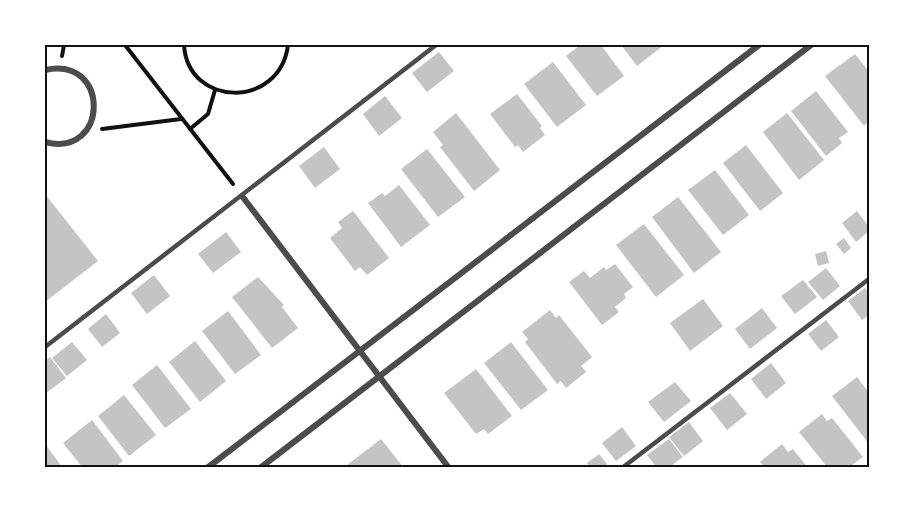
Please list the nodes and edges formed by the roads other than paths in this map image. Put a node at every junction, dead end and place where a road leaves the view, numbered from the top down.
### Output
1 (436, 45) edge
2 (759, 45) edge
3 (811, 45) edge
4 (45, 70) edge
5 (45, 142) edge
6 (242, 196) junction
7 (869, 279) edge
8 (45, 347) edge
9 (359, 351) junction
10 (379, 378) junction
11 (207, 468) edge
12 (260, 468) edge
13 (449, 468) edge
14 (622, 468) edge

1 - 6 lane
2 - 9 street
3 - 10 street
4 - 5 street
6 - 8 lane
6 - 9 street
7 - 14 lane
9 - 10 street
9 - 11 street
10 - 12 street
10 - 13 street

